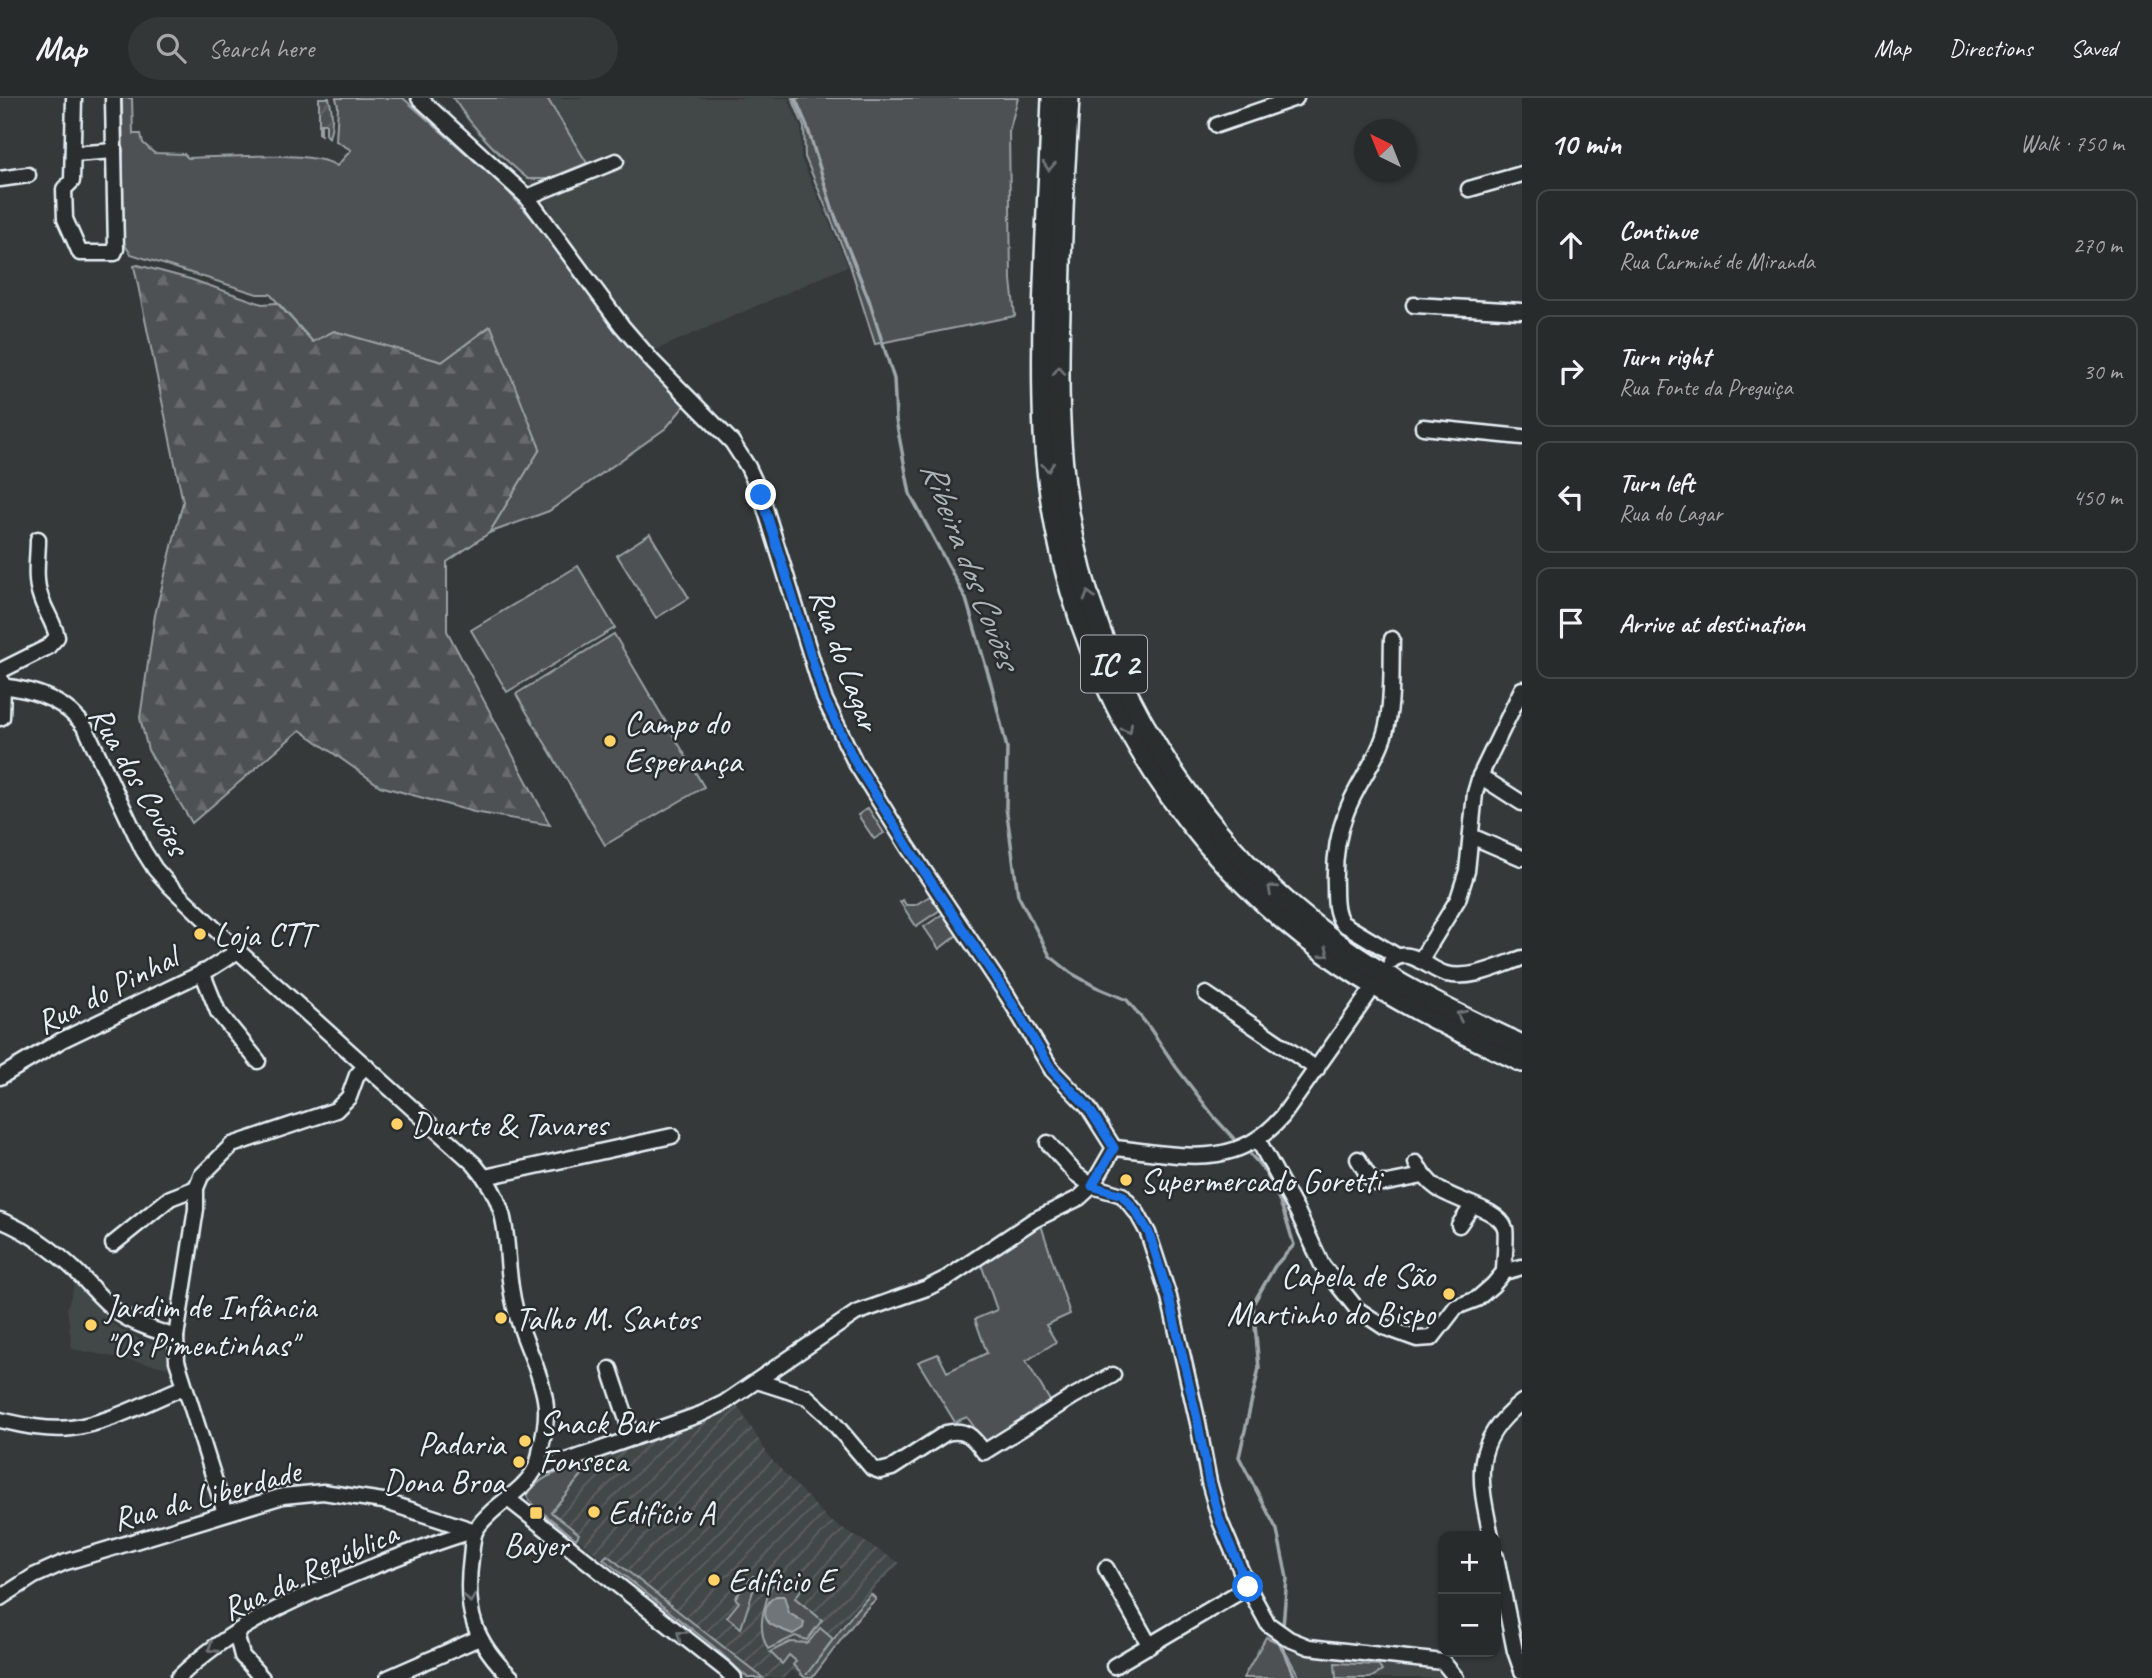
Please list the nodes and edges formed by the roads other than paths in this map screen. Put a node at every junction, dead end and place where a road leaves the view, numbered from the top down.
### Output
1 (74, 98) edge
2 (113, 98) edge
3 (419, 98) edge
4 (1052, 98) edge
5 (1069, 98) edge
6 (1296, 98) edge
7 (1217, 125) dead end
8 (114, 151) junction
9 (73, 154) junction
10 (616, 161) dead end
11 (1522, 174) edge
12 (28, 175) dead end
13 (0, 179) edge
14 (1469, 189) dead end
15 (527, 197) junction
16 (1414, 305) dead end
17 (1522, 311) edge
18 (1423, 428) dead end
19 (1522, 437) edge
20 (38, 540) dead end
21 (1392, 639) dead end
22 (1, 679) edge
23 (1522, 689) edge
24 (0, 718) edge
25 (1480, 775) junction
26 (1522, 803) edge
27 (1471, 836) junction
28 (1522, 858) edge
29 (238, 951) junction
30 (1522, 958) edge
31 (1420, 961) junction
32 (202, 972) junction
33 (1206, 994) dead end
34 (1368, 995) dead end
35 (1522, 1045) edge
36 (258, 1061) dead end
37 (1522, 1062) edge
38 (366, 1066) junction
39 (1317, 1069) junction
40 (0, 1077) edge
41 (672, 1136) dead end
42 (1258, 1140) junction
43 (1048, 1143) dead end
44 (1114, 1148) junction
45 (1358, 1159) dead end
46 (485, 1177) junction
47 (1092, 1186) junction
48 (196, 1188) junction
49 (1472, 1206) junction
50 (0, 1220) edge
51 (1459, 1225) dead end
52 (113, 1244) dead end
53 (1504, 1256) junction
54 (1522, 1265) edge
55 (1504, 1272) junction
56 (176, 1337) junction
57 (610, 1369) dead end
58 (1113, 1375) dead end
59 (757, 1381) junction
60 (184, 1387) junction
61 (1522, 1402) edge
62 (0, 1420) edge
63 (633, 1438) junction
64 (537, 1467) junction
65 (508, 1499) junction
66 (225, 1513) junction
67 (475, 1531) junction
68 (1490, 1531) edge
69 (1106, 1568) dead end
70 (1501, 1580) edge
71 (1248, 1587) junction
72 (1, 1597) edge
73 (236, 1633) junction
74 (479, 1638) junction
75 (1150, 1646) junction
76 (1114, 1667) dead end
77 (1522, 1671) edge
78 (178, 1678) edge
79 (262, 1678) edge
80 (388, 1678) edge
81 (512, 1678) edge
82 (734, 1678) edge
83 (1456, 1678) edge

1 - 9 street
2 - 8 street
3 - 15 street, Rua do Lagar
4 -> 37 highway, IC 2
35 -> 5 highway, IC 2
6 - 7 street
8 - 9 street
8 - 9 street
10 - 15 street
11 - 14 street
12 - 13 street
15 - 44 street, Rua do Lagar
16 - 17 street
18 - 19 street
20 - 22 street
21 - 31 street
22 - 24 street
22 - 29 street, Rua dos Covões
23 - 25 street
25 - 26 street
25 - 27 street
27 - 28 street
27 - 31 street
29 - 32 street, Rua do Pinhal
29 - 38 street, Rua dos Covões
30 - 31 street
32 - 36 street
32 - 40 street, Rua do Pinhal
33 - 39 street
34 - 39 street
38 - 46 street, Rua dos Covões
38 - 48 street
39 - 42 street
41 - 46 street
42 - 44 street
42 - 55 street
43 - 47 street
44 - 47 street
45 - 49 street
46 - 64 street, Rua dos Covões
47 - 59 street
47 - 71 street
48 - 52 street
48 - 56 street
49 - 51 street
49 - 53 street
50 - 56 street
53 - 54 street
53 - 55 street
54 - 55 street
56 - 60 street
57 - 63 street
58 - 59 street
59 - 63 street
60 - 62 street
60 - 66 street
61 - 68 street
63 - 64 street
64 - 65 street, Rua dos Covões
65 - 67 street, Rua dos Covões
82 -> 65 street
66 - 67 street, Rua da Liberdade
66 - 72 street, Rua da Liberdade
67 - 73 street, Rua da República
67 -> 74 street
69 - 75 street
70 - 77 street
71 - 75 street
71 - 83 street
73 -> 78 street, Rua da República
73 - 79 street
74 - 80 street
74 - 81 street
75 - 76 street

